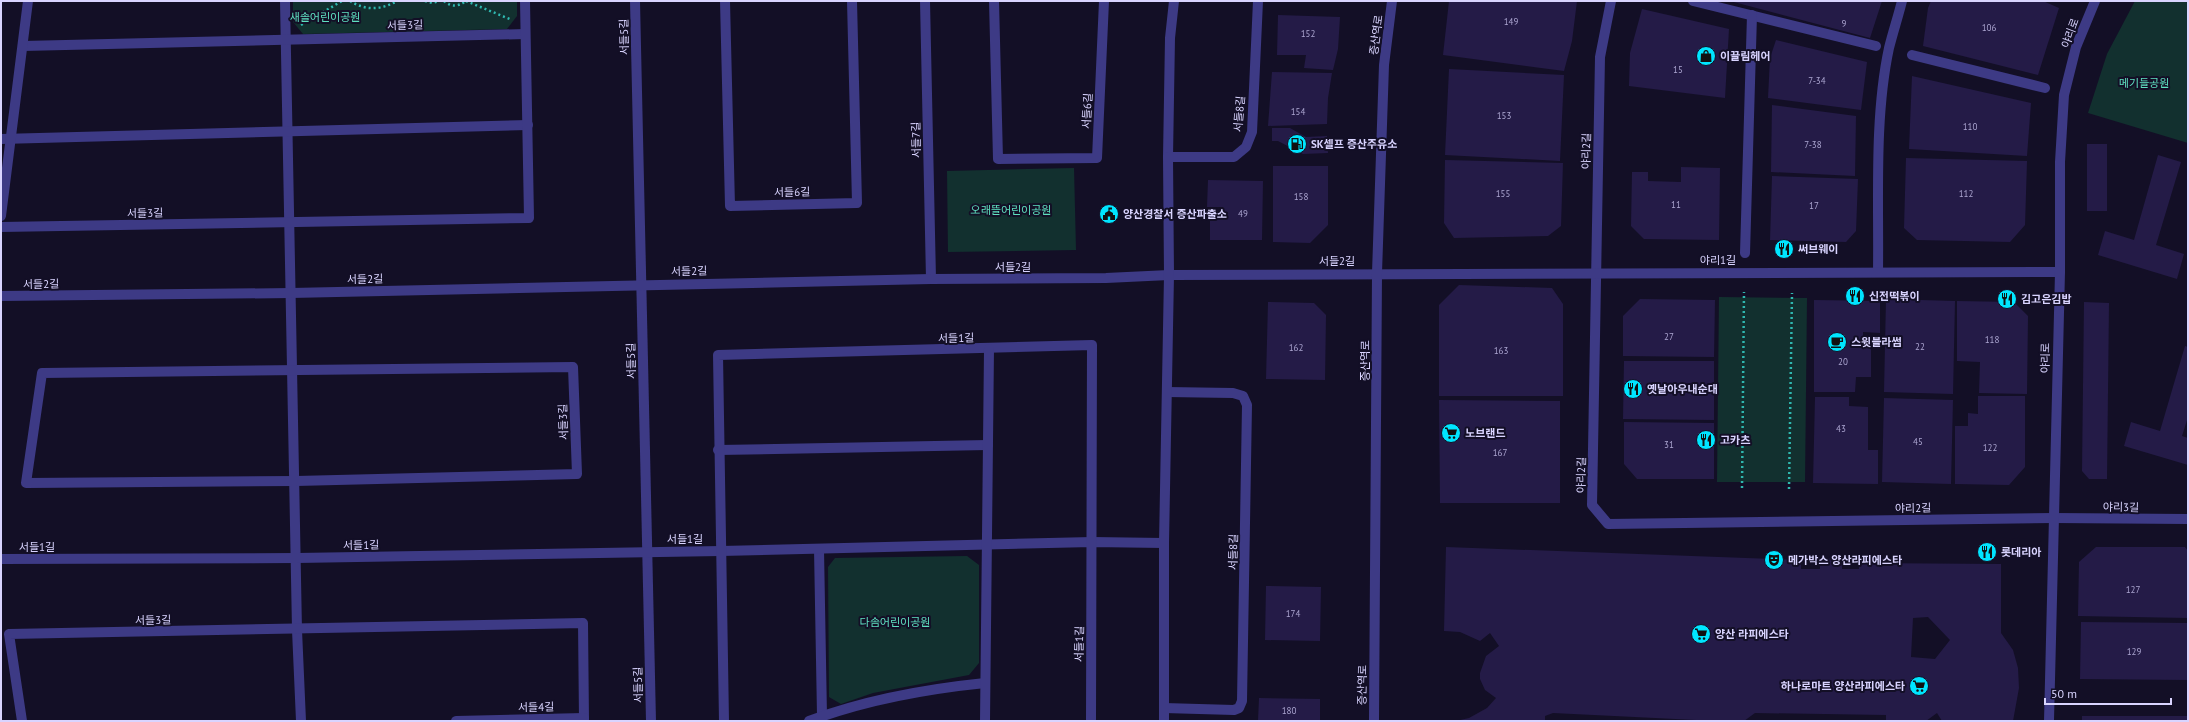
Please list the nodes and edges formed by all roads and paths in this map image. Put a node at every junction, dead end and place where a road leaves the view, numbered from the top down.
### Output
1 (28, 1) edge
2 (285, 1) edge
3 (342, 1) edge
4 (350, 1) edge
5 (397, 1) edge
6 (425, 1) edge
7 (439, 1) edge
8 (444, 1) edge
9 (466, 1) edge
10 (525, 1) edge
11 (635, 1) edge
12 (725, 1) edge
13 (852, 1) edge
14 (925, 1) edge
15 (994, 1) edge
16 (1104, 1) edge
17 (1174, 1) edge
18 (1258, 1) edge
19 (1392, 1) edge
20 (1611, 1) edge
21 (1693, 1) edge
22 (1902, 1) edge
23 (2095, 1) edge
24 (431, 2) edge
25 (1752, 15) junction
26 (514, 22) dead end
27 (297, 28) dead end
28 (525, 34) junction
29 (285, 41) junction
30 (23, 46) junction
31 (1876, 46) dead end
32 (1912, 55) dead end
33 (2045, 88) dead end
34 (528, 125) junction
35 (288, 132) junction
36 (6, 139) edge
37 (1168, 157) junction
38 (1, 216) edge
39 (290, 224) junction
40 (1, 227) edge
41 (1745, 253) dead end
42 (1878, 272) junction
43 (2060, 272) junction
44 (1377, 273) junction
45 (1595, 273) junction
46 (1169, 275) junction
47 (931, 279) junction
48 (641, 284) junction
49 (1744, 292) dead end
50 (291, 293) junction
51 (1792, 293) dead end
52 (1, 296) edge
53 (989, 349) junction
54 (293, 371) junction
55 (1167, 392) junction
56 (988, 445) junction
57 (718, 450) junction
58 (296, 481) junction
59 (1742, 488) dead end
60 (1789, 489) dead end
61 (2053, 518) junction
62 (2188, 520) edge
63 (1092, 542) junction
64 (1164, 543) junction
65 (987, 545) junction
66 (819, 549) junction
67 (647, 551) junction
68 (721, 551) junction
69 (297, 558) junction
70 (1, 559) edge
71 (297, 630) junction
72 (985, 683) junction
73 (1164, 708) junction
74 (822, 716) junction
75 (584, 719) edge
76 (22, 721) edge
77 (301, 721) edge
78 (456, 721) edge
79 (486, 721) edge
80 (651, 721) edge
81 (724, 721) edge
82 (809, 721) edge
83 (985, 721) edge
84 (1090, 721) edge
85 (1164, 721) edge
86 (1374, 721) edge
87 (2049, 721) edge

1 - 30 street
2 - 29 street
3 - 27 path
4 - 5 path
6 - 24 path
7 - 24 path
8 - 9 path
9 - 26 path
10 - 28 street
11 - 48 street, 서들5길
12 - 13 street, 서들6길
14 - 47 street, 서들7길
15 - 16 street, 서들6길
17 - 37 street
18 - 37 street, 서들8길
19 - 44 street, 증산역로
20 - 45 street, 야리2길
21 - 25 street
22 - 42 street
23 - 43 street, 야리로
25 - 31 street
25 - 41 street
28 - 29 street, 서들3길
28 - 34 street
29 - 30 street, 서들3길
29 - 35 street
30 - 36 street
32 - 33 street
34 - 35 street
34 - 39 street, 서들3길
35 - 36 street
35 - 39 street
36 - 38 street
37 - 46 street
39 - 40 street, 서들3길
39 - 50 street
42 - 43 street, 야리1길
42 - 45 street, 야리1길
43 - 61 street, 야리로
44 - 45 street, 야리1길
44 - 46 street, 서들2길
44 - 86 street, 증산역로
45 - 61 street, 야리2길
46 - 47 street, 서들2길
46 - 55 street
47 - 48 street, 서들2길
48 - 50 street, 서들2길
48 - 67 street, 서들5길
49 - 59 path
50 - 52 street, 서들2길
50 - 54 street
51 - 60 path
53 - 56 street
53 - 57 street, 서들1길
53 - 63 street, 서들1길
54 - 58 street
54 - 58 street, 서들3길
54 - 58 street, 서들3길
55 - 64 street
55 - 73 street, 서들8길
56 - 57 street
56 - 65 street
57 - 68 street, 서들1길
58 - 69 street
61 - 62 street, 야리3길
61 - 87 street, 야리로
63 - 64 street, 서들1길
63 - 65 street, 서들1길
63 - 84 street, 서들1길
64 - 73 street
65 - 66 street, 서들1길
65 - 72 street
66 - 68 street, 서들1길
66 - 74 street
67 - 68 street, 서들1길
67 - 69 street, 서들1길
67 - 80 street, 서들5길
68 - 81 street, 서들1길
69 - 70 street, 서들1길
69 - 71 street
71 - 75 street, 서들3길
71 - 76 street, 서들3길
71 - 77 street
72 - 74 street
72 - 83 street
73 - 85 street
74 - 82 street
75 - 79 street, 서들4길
78 - 79 street, 서들4길

